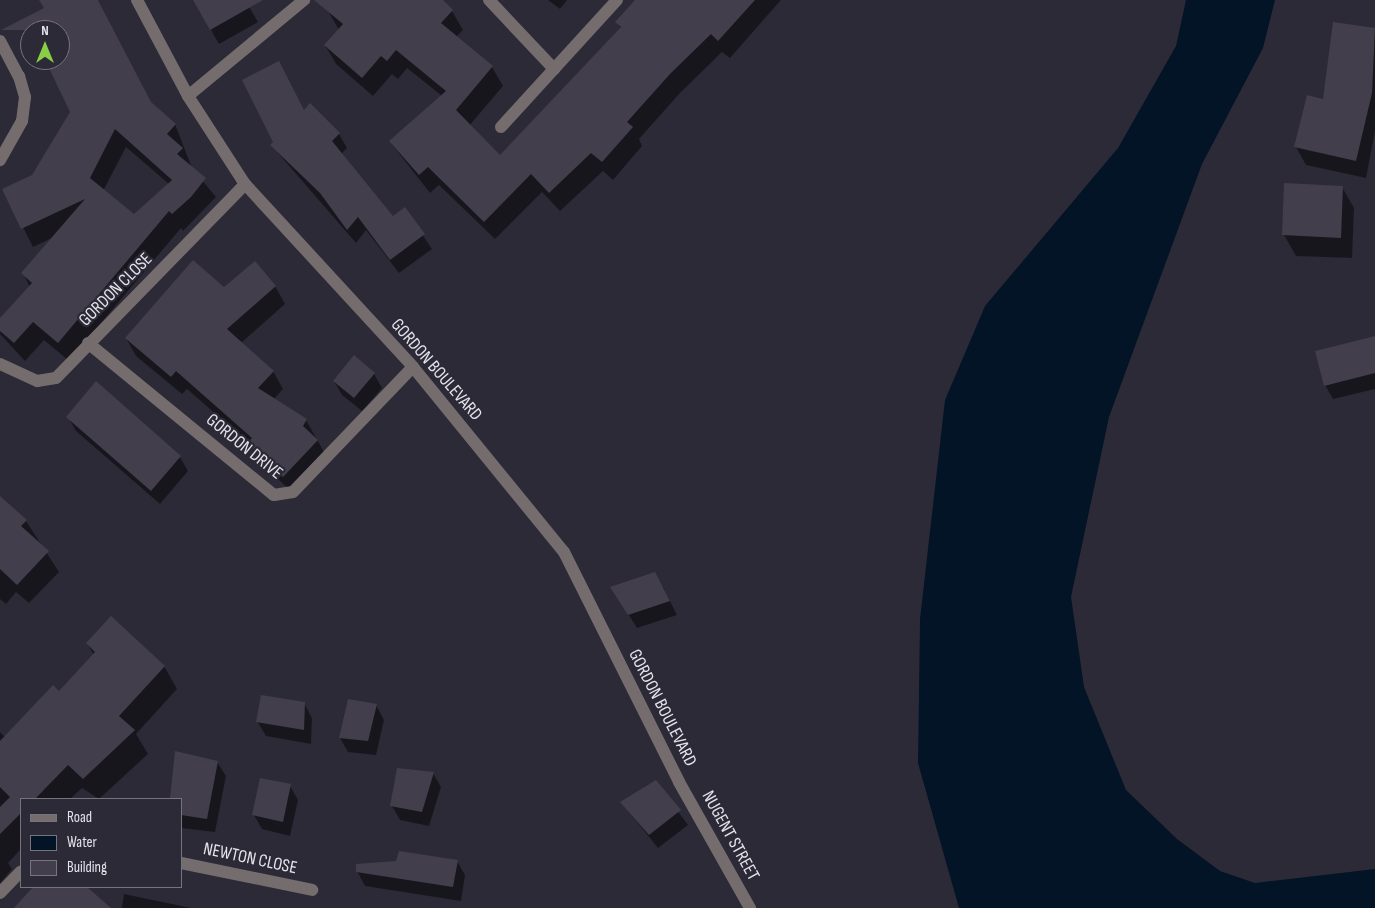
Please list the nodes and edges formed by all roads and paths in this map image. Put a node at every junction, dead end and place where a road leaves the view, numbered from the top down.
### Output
1 (137, 0) edge
2 (304, 0) edge
3 (488, 0) edge
4 (617, 0) edge
5 (0, 41) edge
6 (554, 69) junction
7 (188, 96) junction
8 (501, 127) dead end
9 (0, 160) edge
10 (245, 184) junction
11 (88, 343) junction
12 (0, 364) edge
13 (413, 367) junction
14 (679, 782) joint
15 (182, 863) edge
16 (20, 872) edge
17 (312, 890) dead end
18 (0, 893) edge
19 (750, 908) edge

1 - 7 street, GORDON BOULEVARD
2 - 7 street
3 - 6 street
4 - 6 street
5 - 9 street
6 - 8 street
7 - 10 street, GORDON BOULEVARD
10 - 11 street, GORDON CLOSE
10 - 13 street, GORDON BOULEVARD
11 - 12 street, GORDON CLOSE
11 - 13 street, GORDON DRIVE
13 - 14 street, GORDON BOULEVARD
14 - 19 street, NUGENT STREET
15 - 17 street, NEWTON CLOSE
16 - 18 street

